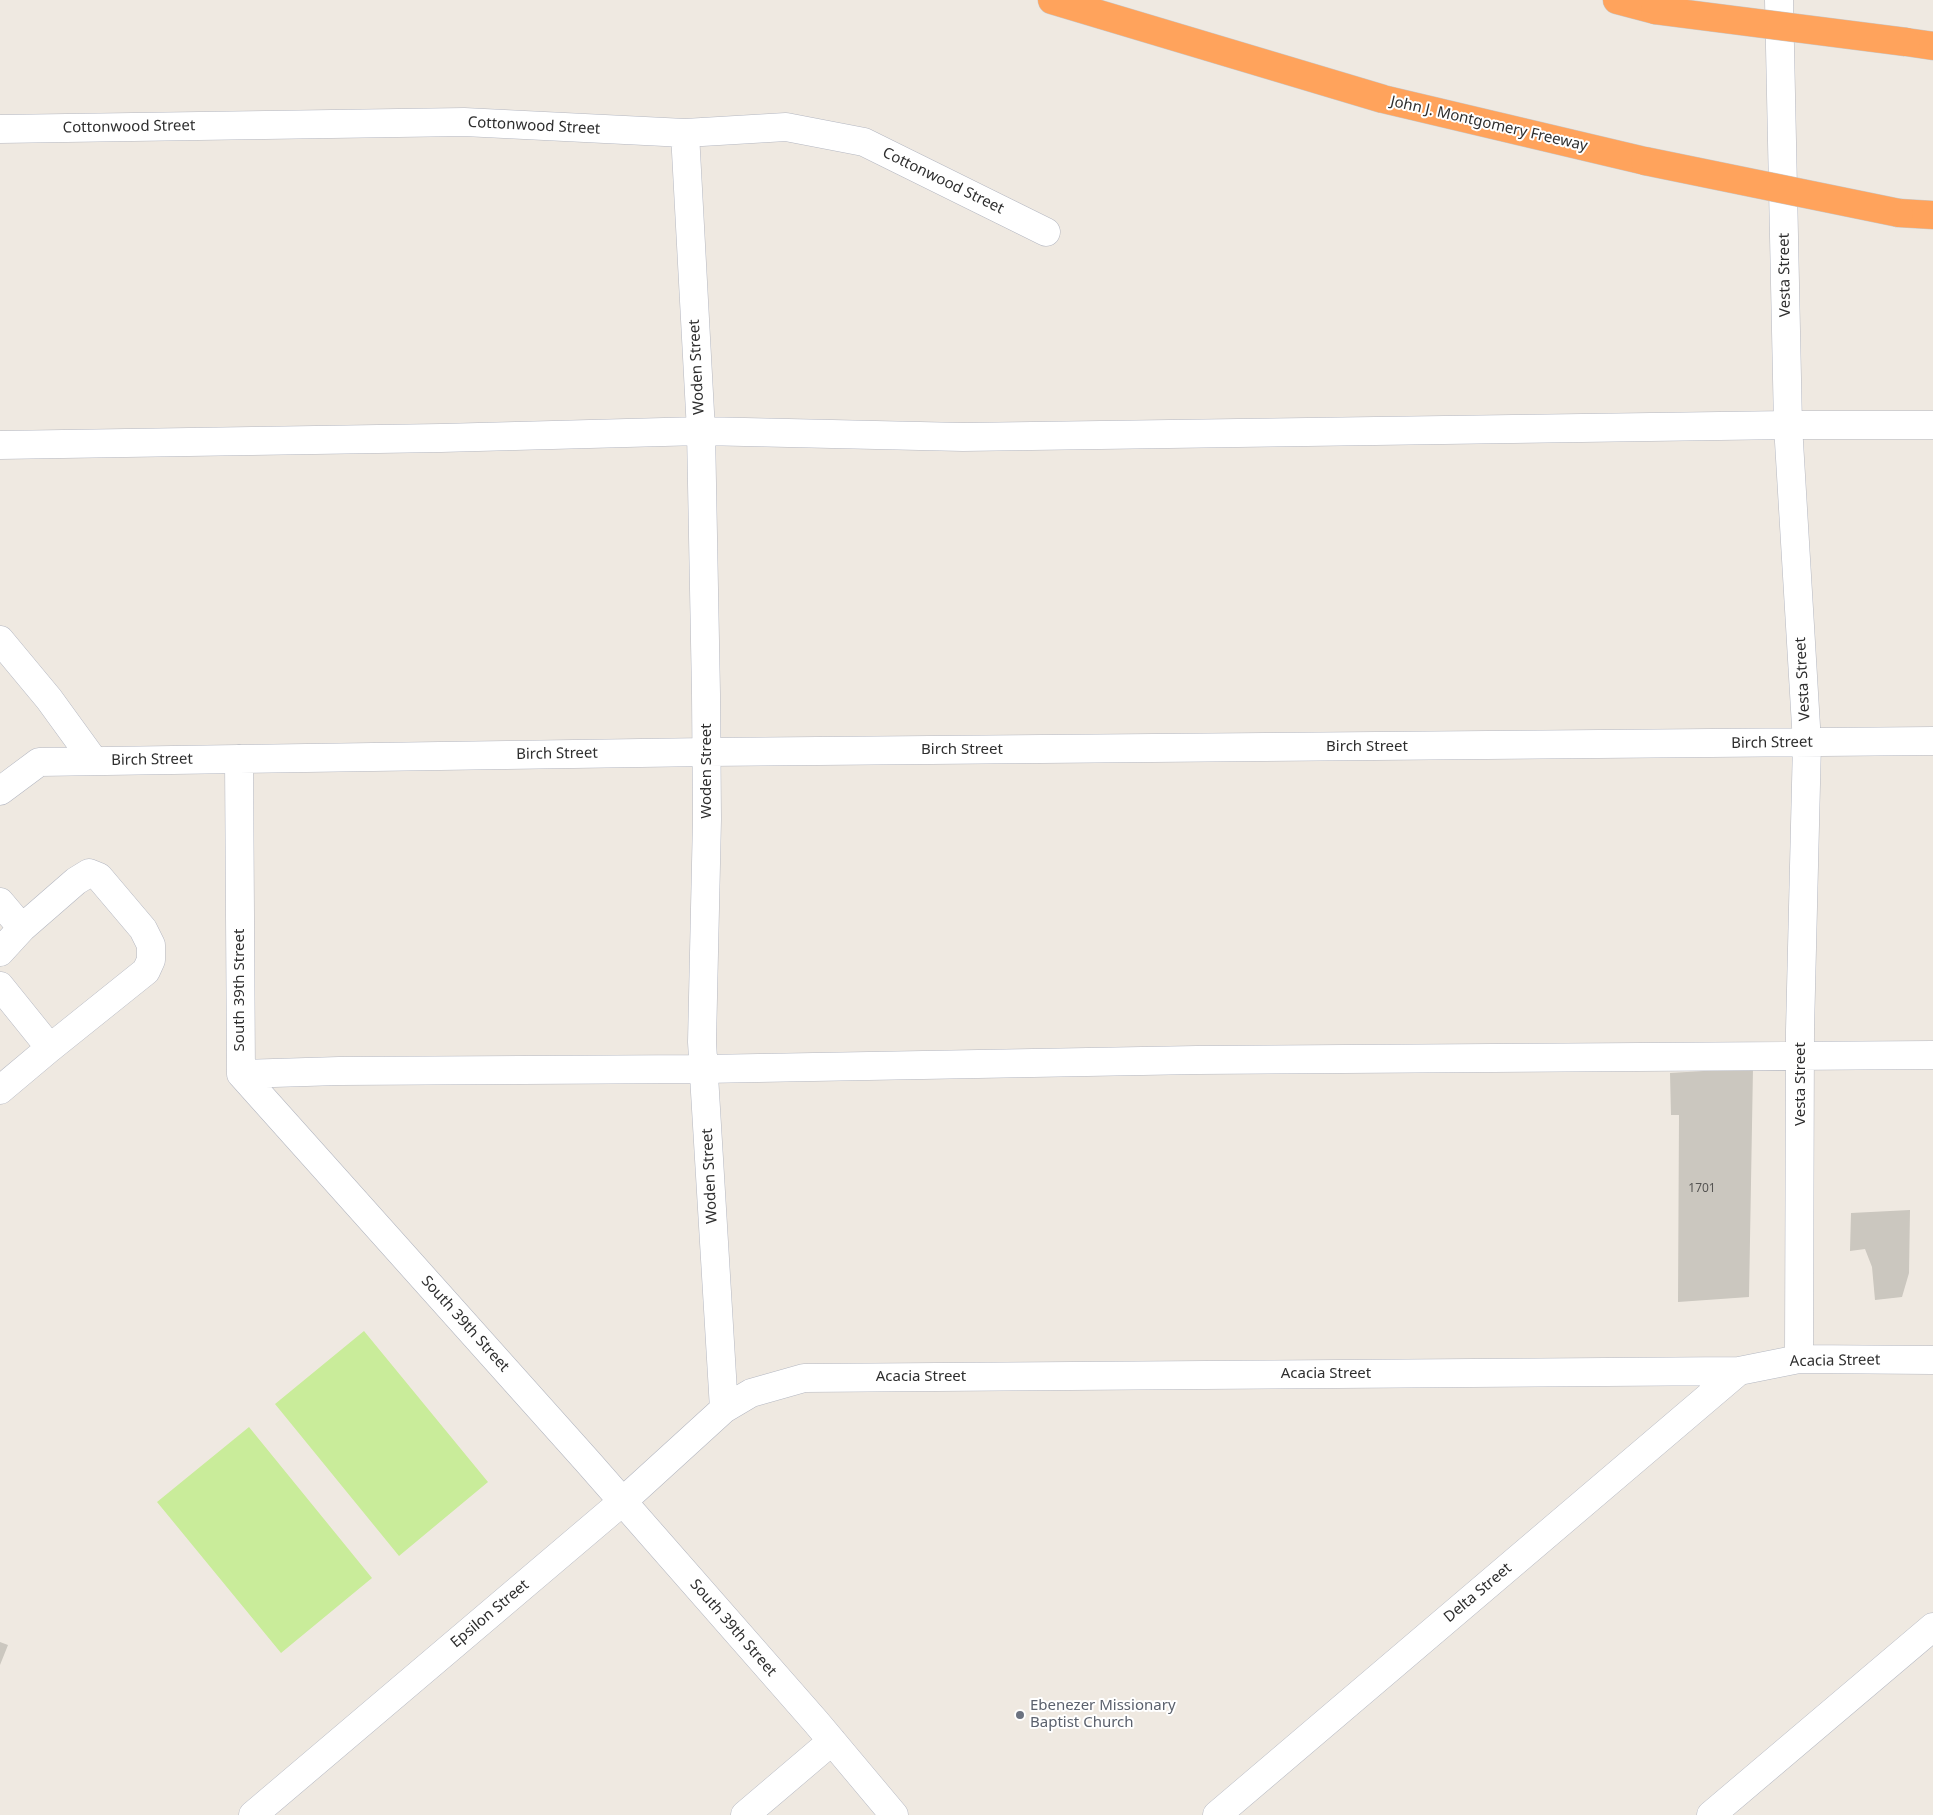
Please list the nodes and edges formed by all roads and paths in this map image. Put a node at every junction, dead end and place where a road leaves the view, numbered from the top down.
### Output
1 (1052, 0) edge
2 (1617, 0) edge
3 (1779, 0) edge
4 (1933, 44) edge
5 (0, 129) edge
6 (685, 133) junction
7 (1933, 215) edge
8 (1046, 232) dead end
9 (1788, 425) junction
10 (1933, 425) edge
11 (701, 431) junction
12 (0, 445) edge
13 (0, 640) edge
14 (1933, 741) edge
15 (1807, 743) junction
16 (707, 752) junction
17 (240, 758) junction
18 (94, 761) junction
19 (0, 792) edge
20 (0, 902) edge
21 (22, 928) junction
22 (0, 952) edge
23 (0, 986) edge
24 (50, 1048) junction
25 (1933, 1055) edge
26 (1802, 1056) junction
27 (704, 1069) junction
28 (241, 1074) junction
29 (0, 1090) edge
30 (1799, 1359) junction
31 (1933, 1360) edge
32 (1739, 1371) junction
33 (724, 1409) junction
34 (622, 1502) junction
35 (1933, 1627) edge
36 (832, 1741) junction
37 (253, 1815) edge
38 (745, 1815) edge
39 (894, 1815) edge
40 (1217, 1815) edge
41 (1711, 1815) edge

1 - 7 highway, John J. Montgomery Freeway, bridge
2 - 4 highway, bridge
3 - 9 street, Vesta Street
5 - 6 street, Cottonwood Street
6 - 8 street, Cottonwood Street
6 - 11 street, Woden Street
9 - 10 street
9 - 11 street
9 - 15 street, Vesta Street
11 - 12 street
11 - 16 street, Woden Street
13 - 18 street
14 - 15 street, Birch Street
15 - 16 street, Birch Street
15 - 26 street, Vesta Street
16 - 17 street, Birch Street
16 - 27 street, Woden Street
17 - 18 street, Birch Street
17 - 28 street, South 39th Street
18 - 19 street, Birch Street
20 - 21 street
21 - 22 street
21 - 24 street
23 - 24 street
24 - 29 street
25 - 26 street
26 - 27 street
26 - 30 street, Vesta Street
27 - 28 street
27 - 33 street, Woden Street
28 - 34 street, South 39th Street
30 - 31 street, Acacia Street
30 - 32 street, Acacia Street
32 - 33 street, Acacia Street
32 - 40 street, Delta Street
33 - 34 street, Epsilon Street
34 - 36 street, South 39th Street
34 - 37 street, Epsilon Street
35 - 41 street
36 - 38 street
36 - 39 street, South 39th Street

